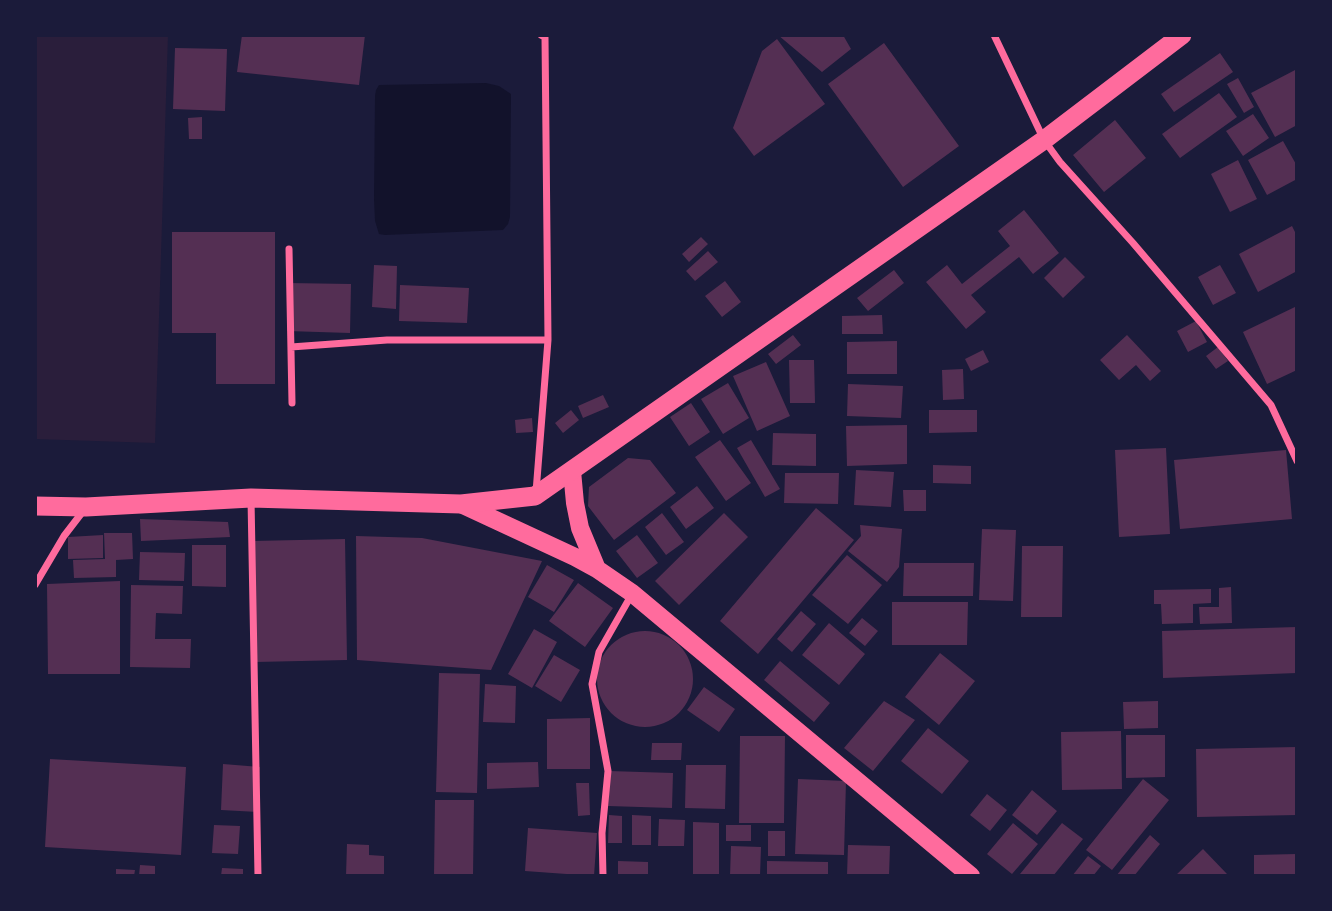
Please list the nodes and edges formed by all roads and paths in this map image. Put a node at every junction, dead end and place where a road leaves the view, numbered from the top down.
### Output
1 (994, 35) edge
2 (1182, 35) edge
3 (544, 36) edge
4 (1044, 140) junction
5 (289, 249) dead end
6 (548, 340) junction
7 (291, 347) junction
8 (292, 403) dead end
9 (1297, 461) edge
10 (572, 471) junction
11 (535, 496) junction
12 (251, 498) junction
13 (461, 504) junction
14 (35, 506) edge
15 (86, 507) junction
16 (597, 569) junction
17 (35, 585) edge
18 (632, 593) junction
19 (258, 876) edge
20 (603, 876) edge
21 (971, 876) edge

1 - 4 street
2 - 4 highway
3 - 6 street
4 - 9 street
4 - 10 highway
5 - 7 street
6 - 7 street
6 - 11 street
7 - 8 street
10 - 11 highway
10 - 16 main road
11 - 13 highway
12 - 13 highway
12 - 15 highway
12 - 19 street
13 - 16 main road
14 - 15 highway
15 - 17 street
16 - 18 main road
18 - 20 street
18 - 21 main road

